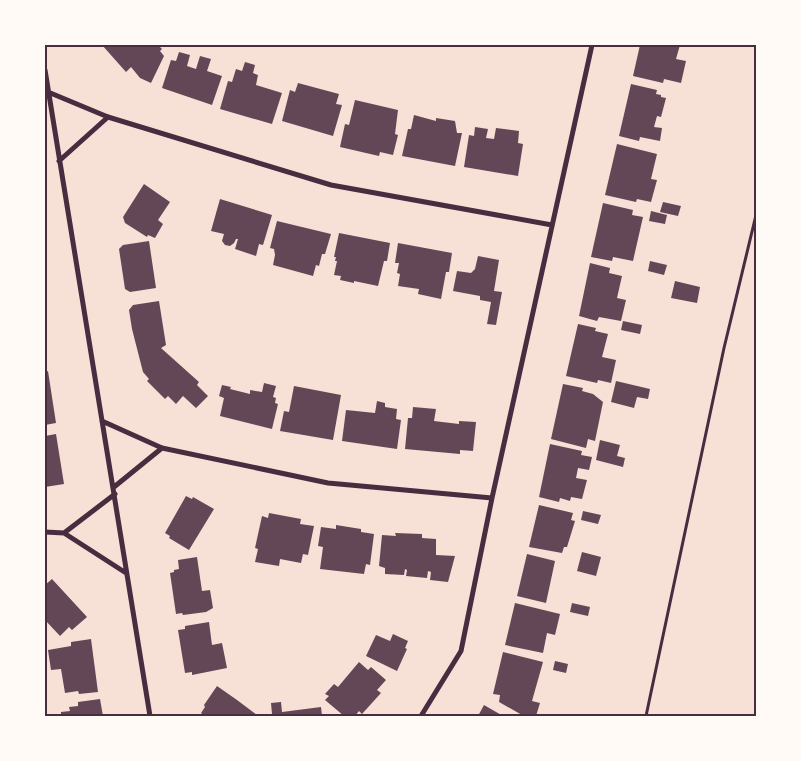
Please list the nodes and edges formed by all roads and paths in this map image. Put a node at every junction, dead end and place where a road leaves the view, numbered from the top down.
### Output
1 (592, 45) edge
2 (45, 70) edge
3 (48, 92) junction
4 (108, 117) junction
5 (60, 161) junction
6 (756, 215) edge
7 (552, 225) junction
8 (102, 421) junction
9 (162, 448) junction
10 (114, 487) junction
11 (115, 494) junction
12 (492, 498) junction
13 (45, 532) edge
14 (64, 533) junction
15 (126, 573) junction
16 (150, 716) edge
17 (421, 716) edge
18 (646, 716) edge

1 - 7 street
2 - 3 street
3 - 4 street
3 - 5 street
4 - 5 street
4 - 7 street
5 - 8 street
6 - 18 path
7 - 12 street
8 - 9 street
8 - 10 street
9 - 10 street
9 - 12 street
10 - 11 street
11 - 14 street
11 - 15 street
12 - 17 street
13 - 14 street
14 - 15 street
15 - 16 street

